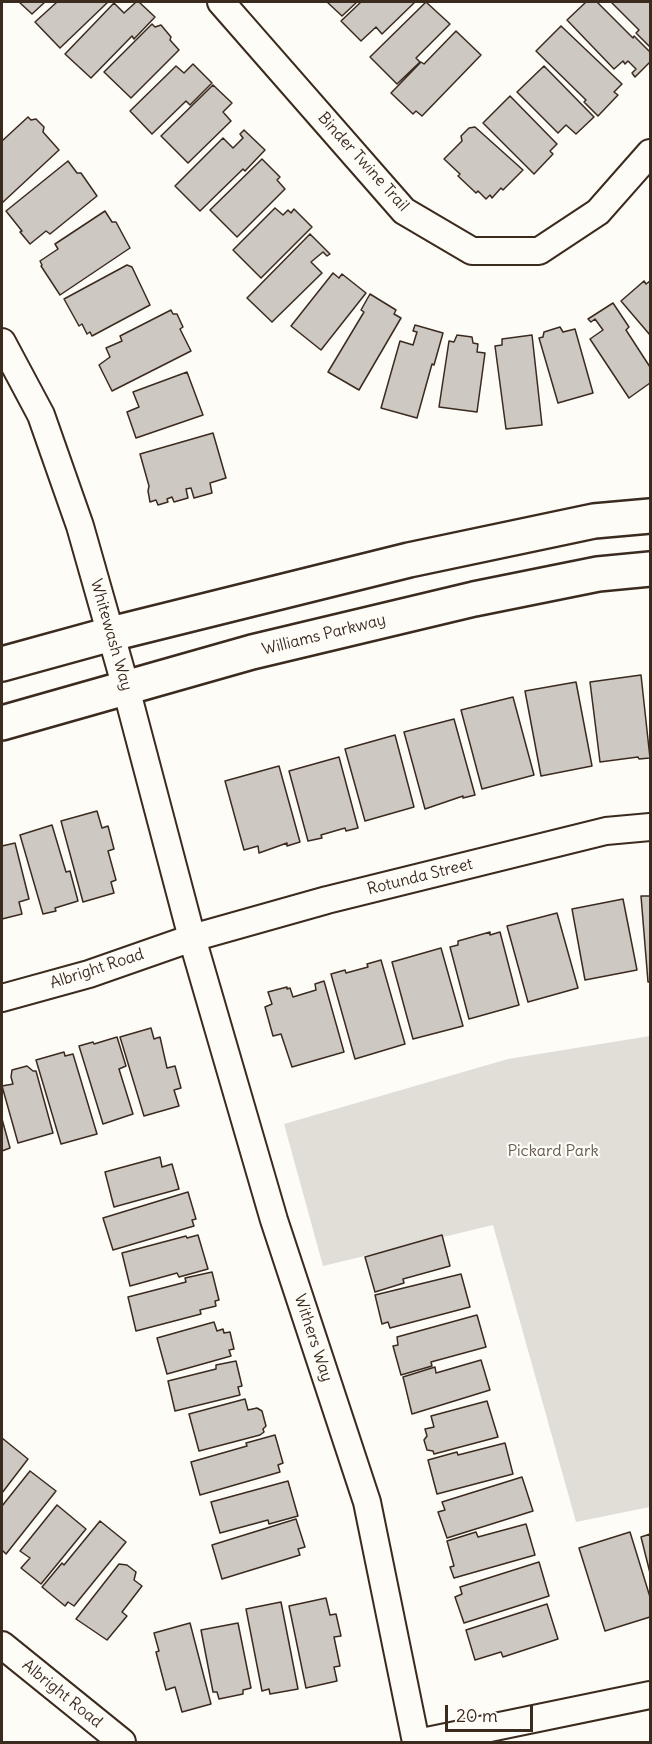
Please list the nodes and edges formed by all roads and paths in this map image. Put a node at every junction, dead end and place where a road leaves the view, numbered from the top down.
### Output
1 (221, 2) edge
2 (651, 153) edge
3 (2, 342) edge
4 (651, 516) edge
5 (651, 569) edge
6 (111, 634) junction
7 (2, 664) edge
8 (126, 688) junction
9 (2, 723) edge
10 (651, 826) edge
11 (192, 938) junction
12 (2, 998) edge
13 (2, 1645) edge
14 (651, 1695) edge
15 (122, 1743) edge
16 (416, 1743) edge
17 (422, 1743) edge

1 - 2 street, Binder Twine Trail
3 - 6 street, Whitewash Way
4 - 6 main road
5 - 8 main road, Williams Parkway
6 - 7 main road
6 - 8 street, Whitewash Way
8 - 9 main road, Williams Parkway
8 - 11 street, Whitewash Way
10 - 11 street, Rotunda Street
11 - 12 street, Albright Road
11 - 16 street, Withers Way
13 - 15 street, Albright Road
14 - 17 street

